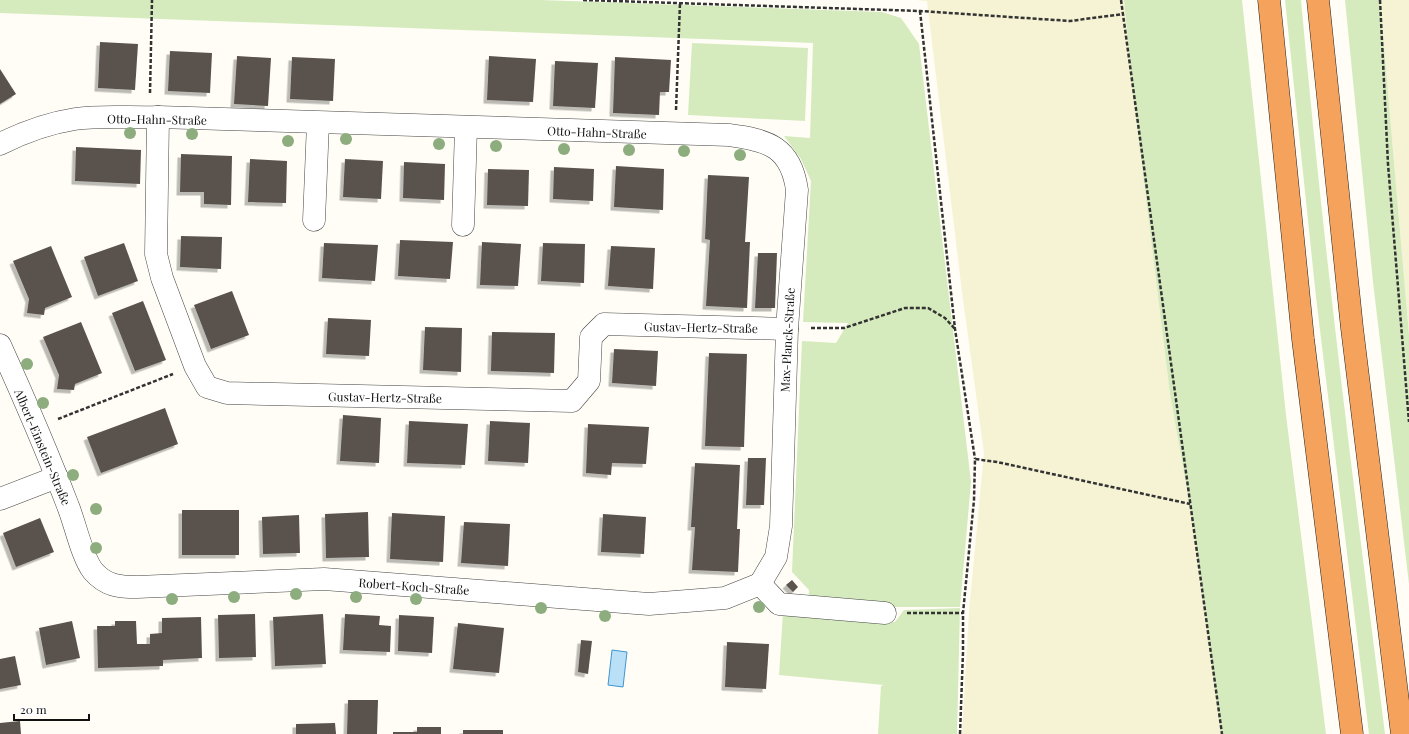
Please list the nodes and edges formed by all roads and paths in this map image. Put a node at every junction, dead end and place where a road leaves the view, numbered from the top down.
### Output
1 (152, 0) edge
2 (583, 0) edge
3 (1121, 0) edge
4 (1269, 0) edge
5 (1318, 0) edge
6 (1380, 0) edge
7 (680, 3) junction
8 (920, 11) junction
9 (1123, 14) junction
10 (154, 118) junction
11 (318, 123) junction
12 (466, 128) junction
13 (675, 134) junction
14 (729, 135) joint
15 (0, 144) edge
16 (314, 220) dead end
17 (463, 225) dead end
18 (787, 329) junction
19 (955, 329) junction
20 (0, 345) edge
21 (195, 366) junction
22 (1409, 422) edge
23 (37, 428) junction
24 (975, 459) junction
25 (57, 477) junction
26 (0, 499) edge
27 (1190, 504) junction
28 (83, 550) joint
29 (760, 584) junction
30 (885, 613) joint
31 (963, 613) junction
32 (960, 734) edge
33 (1222, 734) edge
34 (1352, 734) edge
35 (1402, 734) edge

1 - 10 path
2 - 7 path
3 - 9 path
4 - 34 highway
5 - 35 highway
6 - 22 path
7 - 8 path
7 - 13 path
8 - 9 path
8 - 19 path
9 - 27 path
10 - 11 street, Otto-Hahn-Straße
10 - 15 street, Otto-Hahn-Straße
10 - 21 street, Gustav-Hertz-Straße
11 - 12 street, Otto-Hahn-Straße
11 - 16 street
12 - 13 street, Otto-Hahn-Straße
12 - 17 street
13 - 14 street, Otto-Hahn-Straße
14 - 18 street, Max-Planck-Straße
18 - 19 path
18 - 21 street, Gustav-Hertz-Straße
18 - 29 street, Max-Planck-Straße
19 - 24 path
20 - 23 street, Albert-Einstein-Straße
21 - 23 path
23 - 25 street, Albert-Einstein-Straße
24 - 27 path
24 - 31 path
25 - 26 street
25 - 28 street, Albert-Einstein-Straße
27 - 33 path
28 - 29 street, Robert-Koch-Straße
29 - 30 street
30 - 31 path
31 - 32 path

